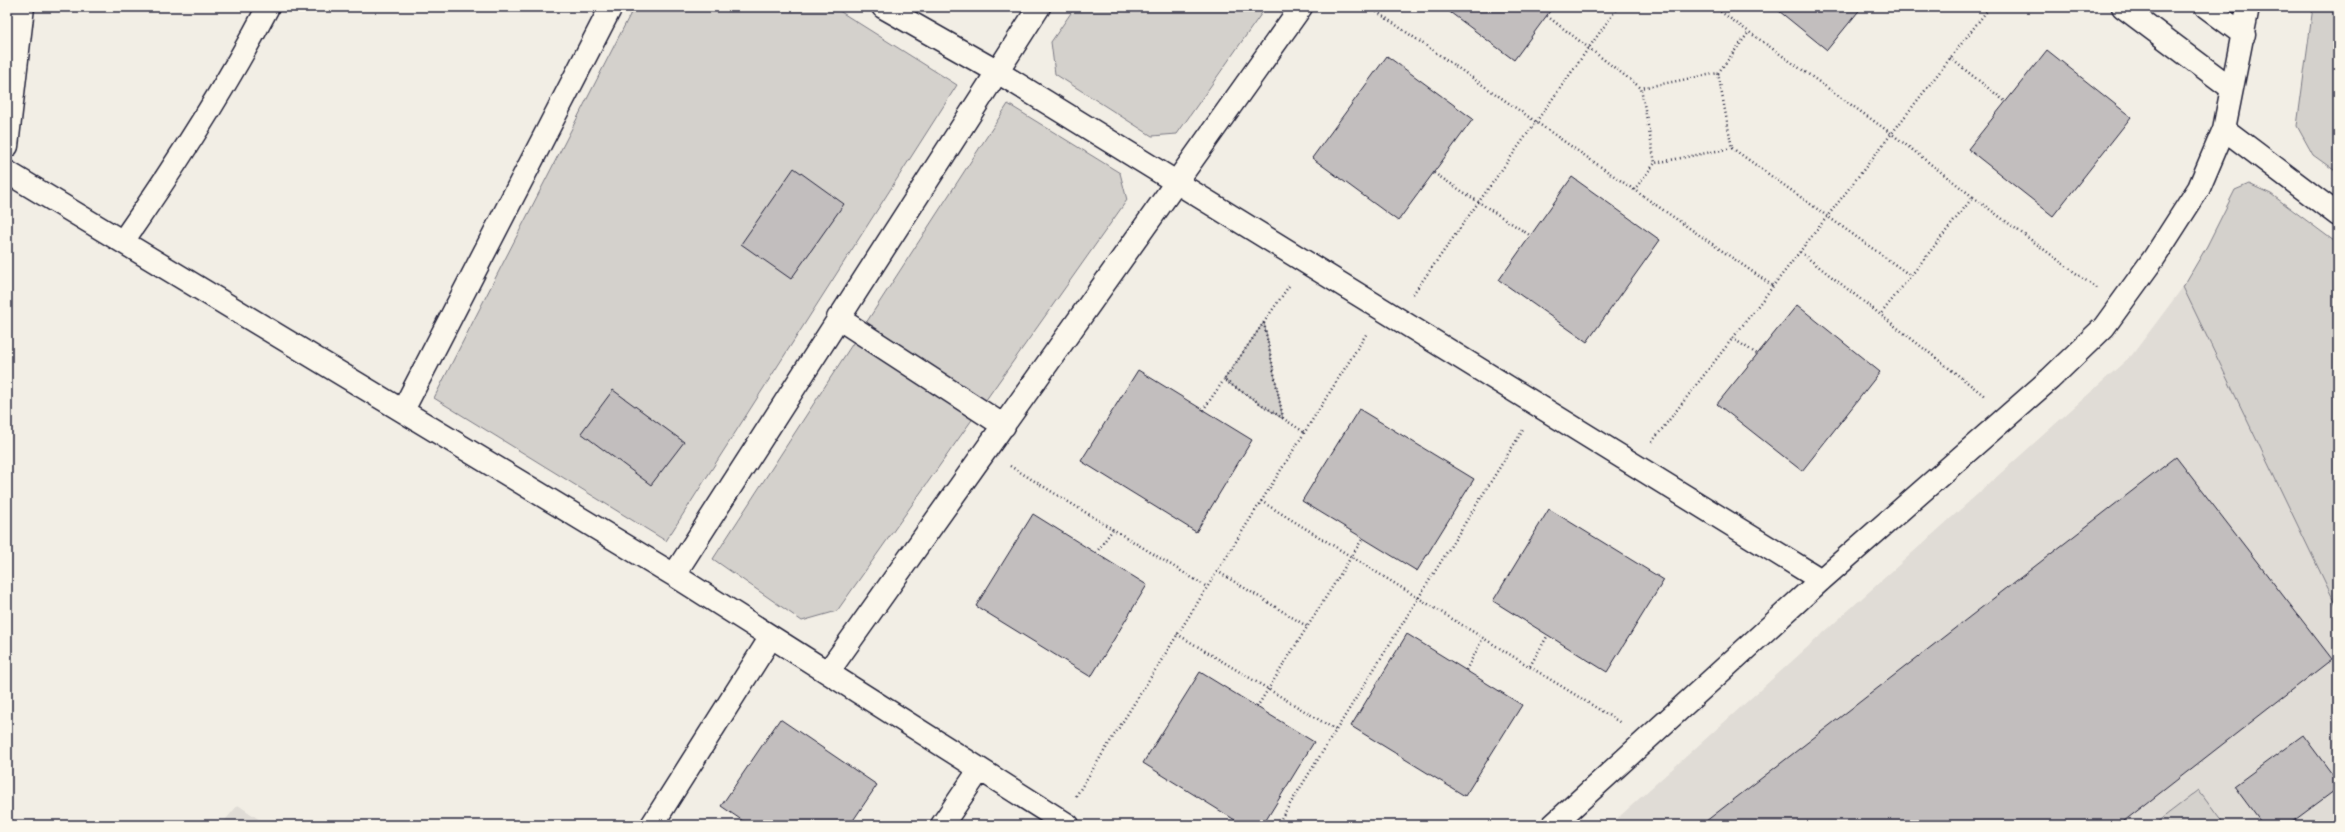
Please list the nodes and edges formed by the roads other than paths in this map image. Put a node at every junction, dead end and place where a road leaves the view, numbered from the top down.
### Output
1 (23, 7) edge
2 (268, 7) edge
3 (612, 7) edge
4 (883, 7) edge
5 (1039, 7) edge
6 (1301, 7) edge
7 (2122, 7) edge
8 (2206, 7) edge
9 (2248, 7) edge
10 (2244, 35) junction
11 (11, 71) edge
12 (996, 71) junction
13 (2231, 88) junction
14 (2224, 129) junction
15 (7, 146) edge
16 (7, 172) edge
17 (1177, 182) junction
18 (2338, 215) edge
19 (123, 241) junction
20 (838, 318) junction
21 (403, 410) junction
22 (1004, 426) junction
23 (674, 575) junction
24 (1821, 580) junction
25 (771, 637) junction
26 (828, 672) junction
27 (980, 768) junction
28 (1064, 823) edge
29 (652, 825) edge
30 (942, 825) edge
31 (1553, 825) edge

1 - 11 street
2 - 19 street
3 - 21 street
4 - 12 street
5 - 12 street
6 - 17 street
7 - 13 street
8 - 10 street
9 - 10 street
10 - 13 street
11 - 15 street
12 - 17 street
12 - 20 street
13 - 14 street
14 - 18 street
14 - 24 street
16 - 19 street
17 - 22 street
17 - 24 street
19 - 21 street
20 - 22 street
20 - 23 street
21 - 23 street
22 - 26 street
23 - 25 street
24 - 31 street
25 - 26 street
25 - 29 street
26 - 27 street
27 - 28 street
27 - 30 street

